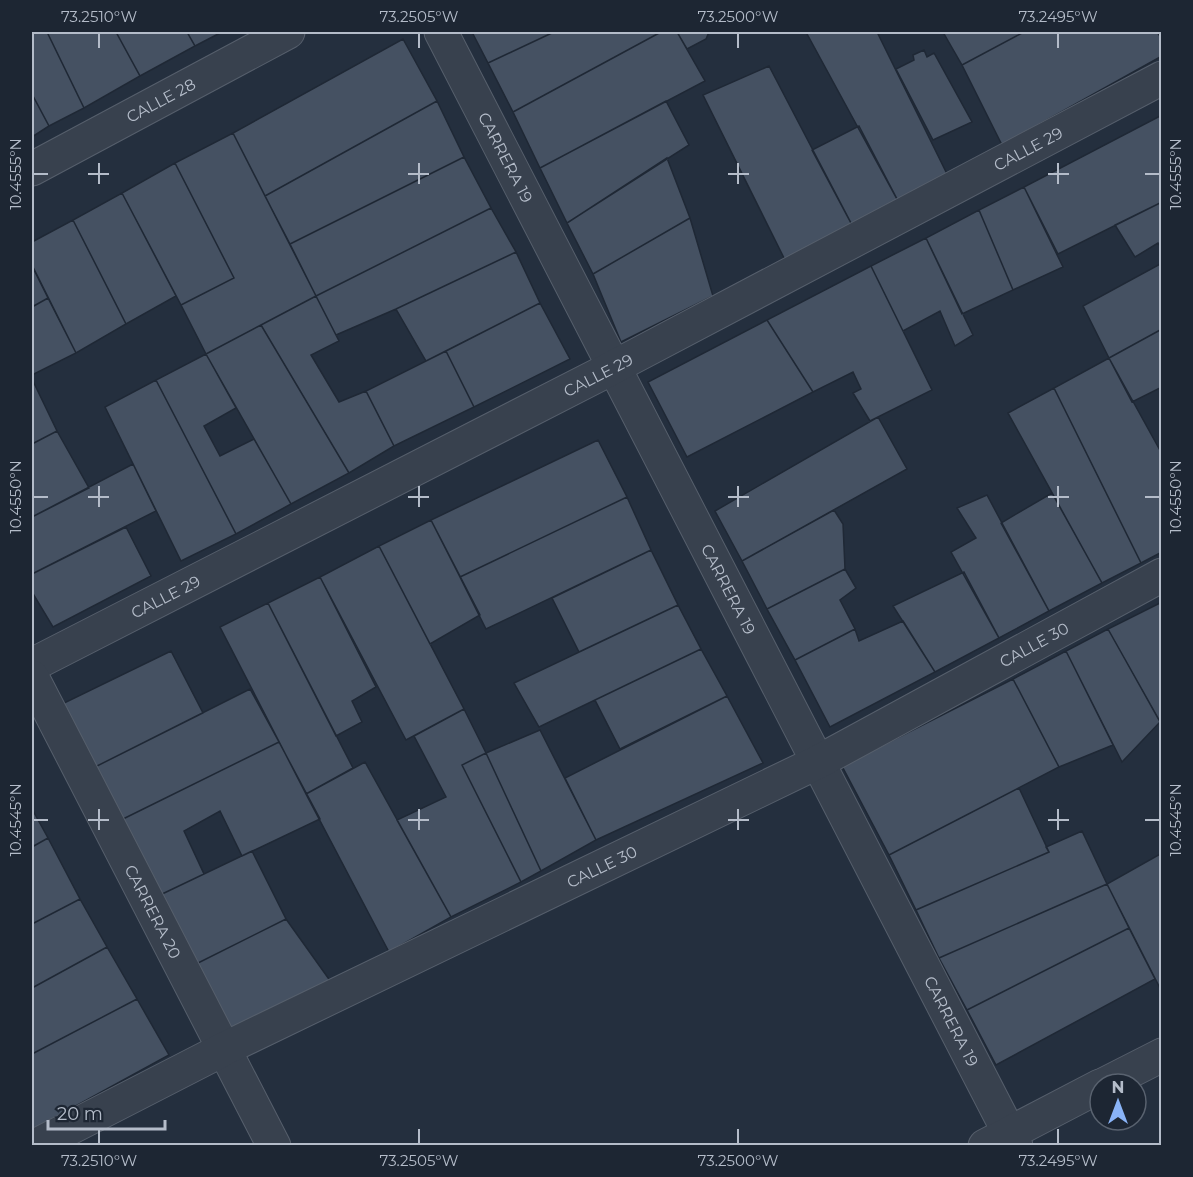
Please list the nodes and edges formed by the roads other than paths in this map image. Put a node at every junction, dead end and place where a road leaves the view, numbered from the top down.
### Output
1 (288, 32) edge
2 (441, 32) edge
3 (1161, 78) edge
4 (32, 169) edge
5 (614, 368) junction
6 (1161, 575) edge
7 (32, 665) edge
8 (32, 677) edge
9 (818, 762) junction
10 (224, 1048) junction
11 (1161, 1054) edge
12 (1127, 1072) edge
13 (1088, 1093) edge
14 (1004, 1141) edge
15 (35, 1146) edge
16 (274, 1146) edge

1 - 4 street, CALLE 28
2 - 5 street, CARRERA 19
3 - 5 street, CALLE 29
5 - 7 street, CALLE 29
5 - 9 street, CARRERA 19
6 - 9 street, CALLE 30
8 - 10 street, CARRERA 20
9 - 10 street, CALLE 30
9 - 14 street, CARRERA 19
10 - 15 street, CALLE 30
10 - 16 street, CARRERA 20
11 - 12 street
13 - 14 street

